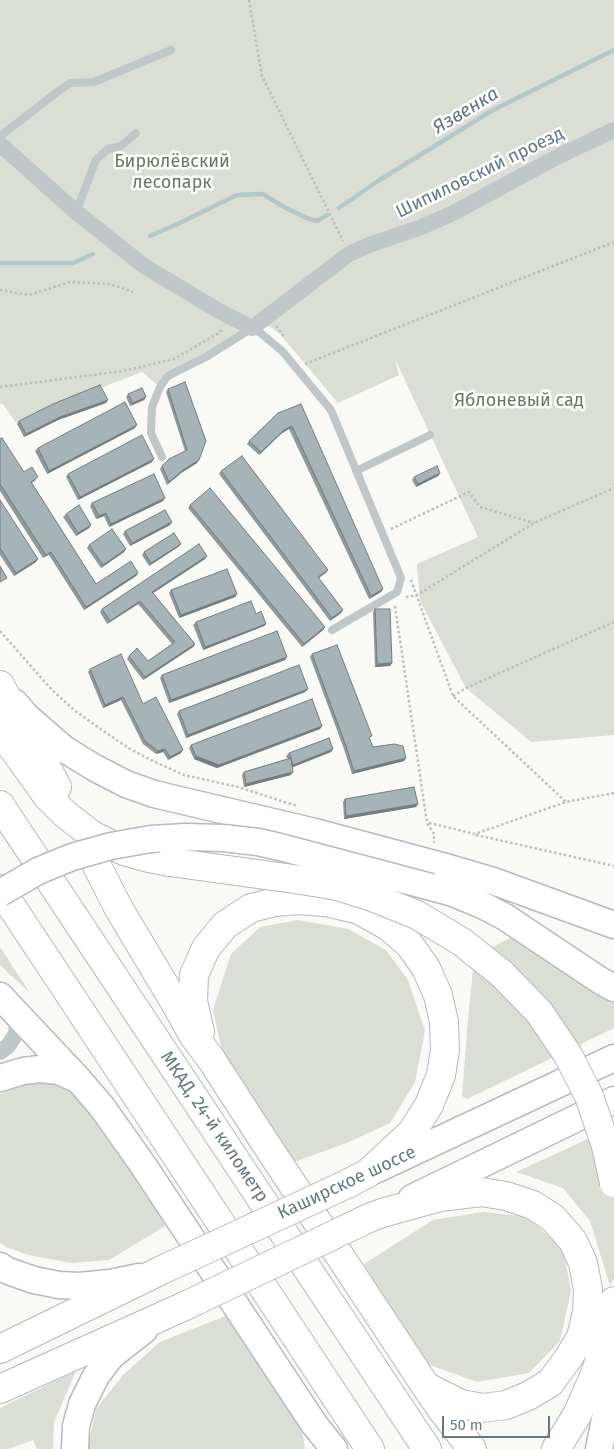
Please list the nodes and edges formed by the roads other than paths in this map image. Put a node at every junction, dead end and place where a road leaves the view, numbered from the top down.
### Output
1 (171, 50) dead end
2 (614, 130) edge
3 (136, 133) dead end
4 (0, 138) edge
5 (0, 144) edge
6 (76, 212) junction
7 (252, 328) junction
8 (430, 435) dead end
9 (162, 457) dead end
10 (356, 471) junction
11 (332, 630) dead end
12 (1, 686) edge
13 (0, 730) edge
14 (65, 802) dead end
15 (0, 805) edge
16 (97, 866) dead end
17 (0, 888) edge
18 (0, 893) edge
19 (614, 925) edge
20 (614, 988) edge
21 (6, 1002) edge
22 (0, 1052) edge
23 (614, 1058) edge
24 (211, 1059) junction
25 (0, 1078) edge
26 (78, 1079) junction
27 (614, 1100) edge
28 (358, 1179) junction
29 (614, 1184) edge
30 (376, 1216) junction
31 (0, 1266) edge
32 (158, 1272) junction
33 (614, 1301) edge
34 (176, 1310) junction
35 (0, 1349) edge
36 (614, 1374) edge
37 (427, 1388) junction
38 (0, 1389) edge
39 (442, 1410) junction
40 (314, 1424) junction
41 (75, 1449) edge
42 (320, 1449) edge
43 (334, 1449) edge
44 (370, 1449) edge
45 (427, 1449) edge
46 (463, 1449) edge
47 (472, 1449) edge
48 (556, 1449) edge
49 (600, 1449) edge

1 - 4 lane
2 - 7 street, Шипиловский проезд
3 - 6 lane
5 - 6 street
6 - 7 street
7 - 9 lane
7 - 10 lane
8 - 10 lane
10 - 11 lane
12 - 14 highway
12 - 19 main road
13 - 29 highway, bridge
15 - 45 highway, МКАД, 24-й километр
16 - 24 highway
17 - 44 highway
18 - 20 main road, bridge
21 - 22 street
21 - 26 main road
23 - 28 main road, Каширское шоссе
24 - 28 highway
24 - 37 highway
25 - 26 main road
26 - 40 main road
27 - 30 main road
28 - 32 highway, Каширское шоссе, bridge
30 - 34 highway, bridge
30 - 37 highway
31 - 32 main road
32 - 35 highway, Каширское шоссе
33 - 48 highway
34 - 38 highway
34 - 41 main road
36 - 49 main road
37 - 39 highway
39 - 46 highway
39 - 47 highway
40 - 42 main road
40 - 43 main road

